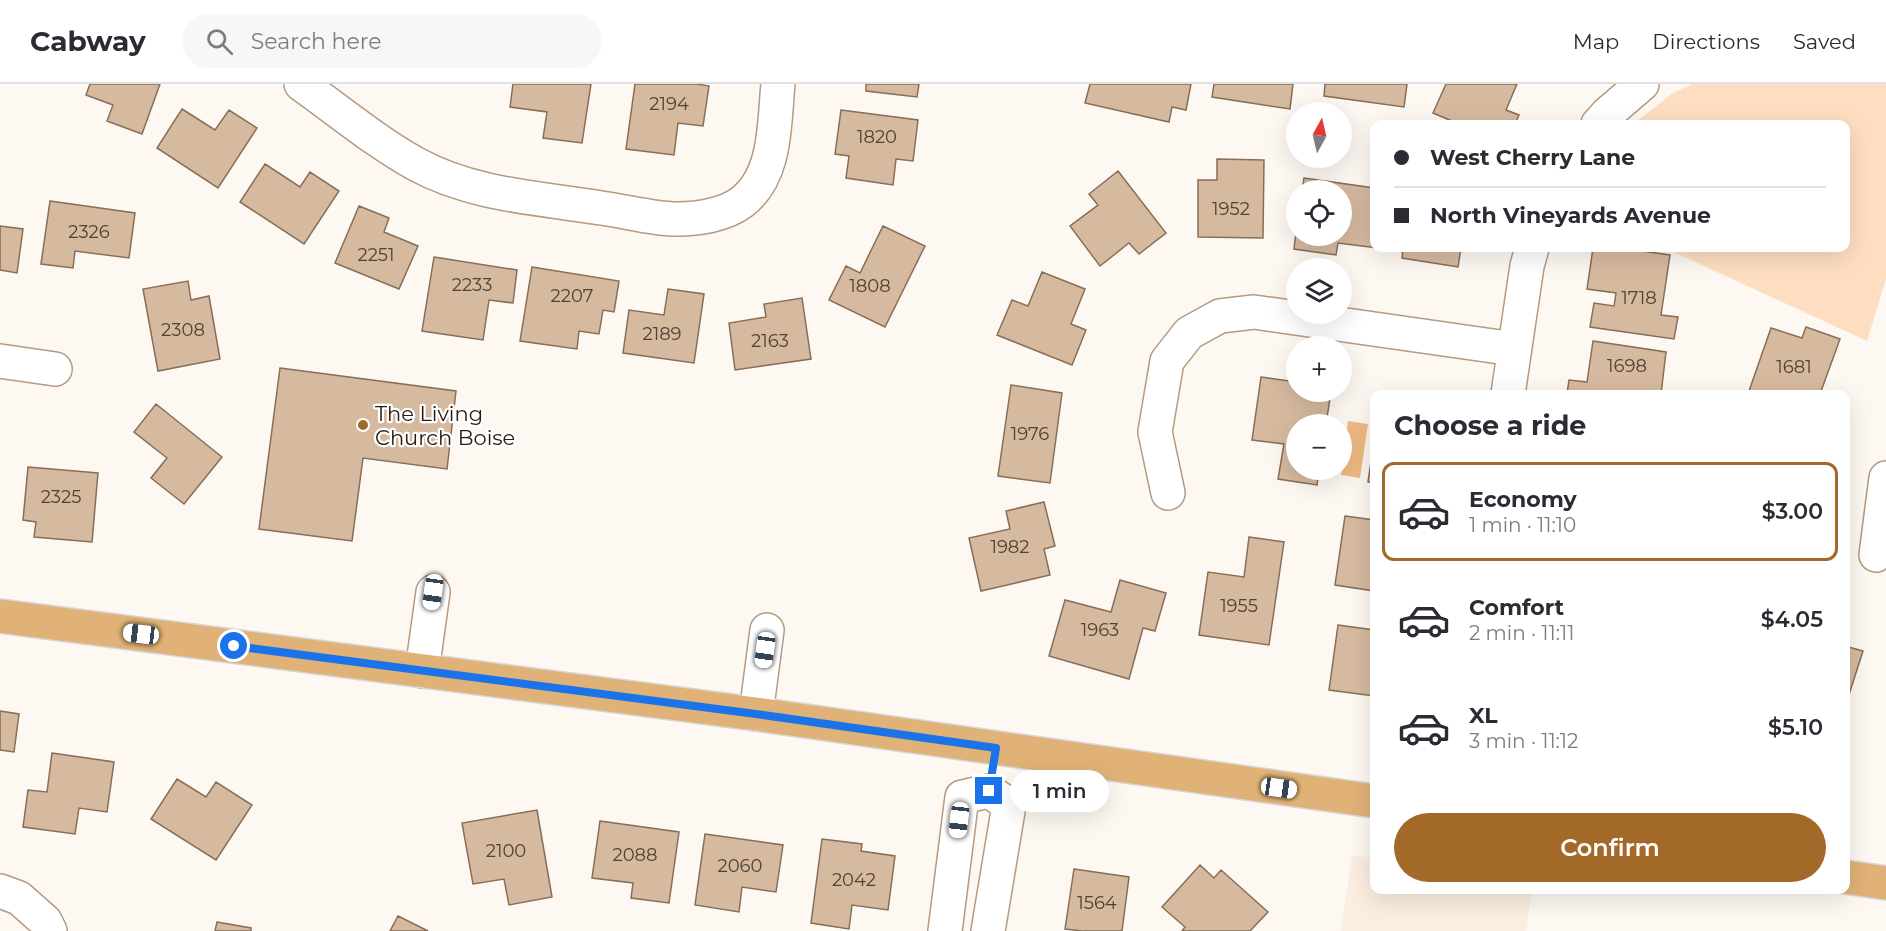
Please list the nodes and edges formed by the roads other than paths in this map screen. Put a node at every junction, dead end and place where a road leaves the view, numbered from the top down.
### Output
1 (301, 84) edge
2 (778, 84) edge
3 (1634, 86) edge
4 (1602, 120) edge
5 (1531, 252) edge
6 (1514, 349) junction
7 (0, 361) edge
8 (55, 369) dead end
9 (1509, 390) edge
10 (1886, 478) edge
11 (1168, 493) dead end
12 (1876, 555) dead end
13 (433, 592) dead end
14 (0, 616) edge
15 (767, 630) dead end
16 (422, 671) junction
17 (756, 714) junction
18 (996, 748) junction
19 (989, 791) junction
20 (1370, 800) edge
21 (1850, 877) edge
22 (1886, 883) edge
23 (0, 891) edge
24 (50, 931) edge
25 (945, 931) edge
26 (988, 931) edge

1 - 2 street
3 - 4 street
5 - 6 street
6 - 9 street
6 - 11 street
7 - 8 street
10 - 12 street
13 - 16 street
14 - 16 main road
15 - 17 street
16 - 17 main road
17 - 18 main road
18 - 19 street
18 - 20 main road
19 - 25 street
19 - 26 street
21 - 22 main road
23 - 24 street

